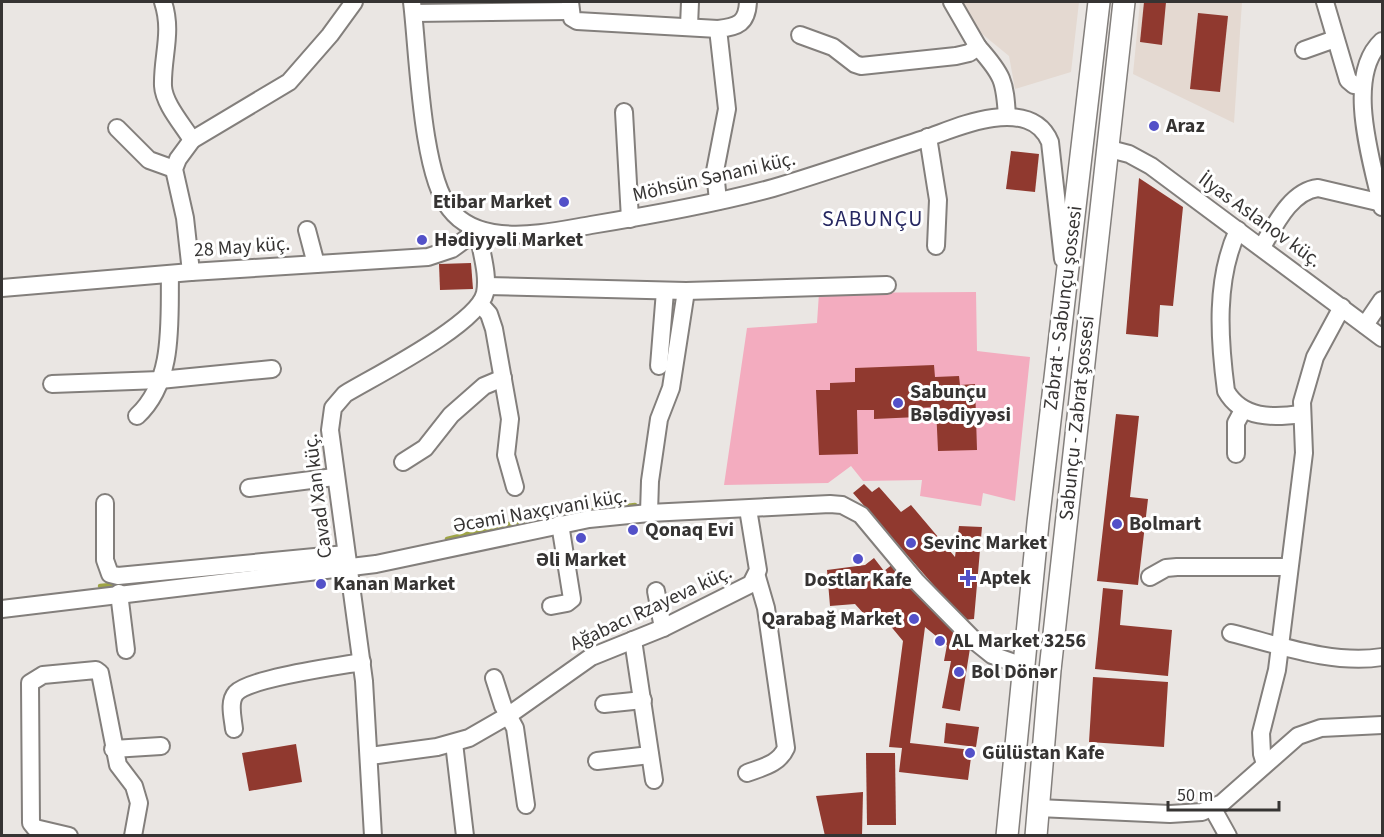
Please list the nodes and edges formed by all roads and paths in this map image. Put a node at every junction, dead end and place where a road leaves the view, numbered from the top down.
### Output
1 (163, 2) edge
2 (354, 2) edge
3 (690, 2) edge
4 (748, 2) edge
5 (952, 2) edge
6 (1099, 2) edge
7 (1124, 2) edge
8 (1325, 2) edge
9 (570, 6) edge
10 (413, 7) edge
11 (689, 26) junction
12 (718, 28) junction
13 (800, 35) dead end
14 (1335, 39) junction
15 (1383, 41) edge
16 (978, 48) junction
17 (1304, 50) dead end
18 (1363, 86) junction
19 (624, 112) dead end
20 (1007, 117) junction
21 (117, 128) dead end
22 (928, 137) junction
23 (192, 140) junction
24 (1106, 148) junction
25 (174, 169) junction
26 (718, 201) junction
27 (1382, 205) edge
28 (630, 219) junction
29 (307, 230) dead end
30 (478, 230) junction
31 (1238, 230) junction
32 (936, 246) dead end
33 (1262, 247) junction
34 (316, 264) junction
35 (191, 272) junction
36 (170, 274) junction
37 (1065, 281) junction
38 (886, 285) dead end
39 (486, 286) junction
40 (2, 288) edge
41 (665, 291) junction
42 (686, 291) junction
43 (1383, 300) edge
44 (481, 305) junction
45 (1342, 307) junction
46 (1365, 325) junction
47 (1383, 338) edge
48 (658, 366) dead end
49 (272, 369) dead end
50 (503, 378) junction
51 (160, 380) junction
52 (52, 384) dead end
53 (1243, 410) junction
54 (1301, 414) junction
55 (137, 416) dead end
56 (1236, 453) dead end
57 (403, 462) dead end
58 (334, 477) junction
59 (515, 487) dead end
60 (249, 488) dead end
61 (105, 503) dead end
62 (748, 509) junction
63 (650, 513) junction
64 (560, 524) junction
65 (347, 561) junction
66 (1289, 567) junction
67 (757, 577) junction
68 (1150, 577) dead end
69 (656, 591) dead end
70 (119, 593) junction
71 (551, 606) dead end
72 (2, 609) edge
73 (663, 628) junction
74 (1231, 633) dead end
75 (633, 640) junction
76 (1280, 645) junction
77 (126, 650) dead end
78 (1383, 657) edge
79 (362, 662) junction
80 (1023, 666) junction
81 (1050, 670) junction
82 (494, 678) dead end
83 (642, 700) junction
84 (604, 704) dead end
85 (509, 715) junction
86 (1383, 725) edge
87 (234, 729) dead end
88 (454, 743) junction
89 (161, 746) dead end
90 (113, 750) junction
91 (650, 755) junction
92 (370, 756) junction
93 (597, 762) dead end
94 (1265, 764) junction
95 (747, 773) dead end
96 (654, 780) dead end
97 (526, 805) dead end
98 (1038, 808) junction
99 (1213, 809) junction
100 (69, 836) edge
101 (133, 836) edge
102 (373, 836) edge
103 (465, 836) edge
104 (1007, 836) edge
105 (1036, 836) edge
106 (1228, 836) edge

1 - 23 street
2 - 23 street
3 - 11 street
4 - 12 street
5 - 16 street
6 - 37 main road, Zabrat - Sabunçu şossesi
7 - 24 main road, Sabunçu - Zabrat şossesi
8 - 14 street
9 - 10 street
9 - 11 street
10 - 30 street, Möhsün Sənani küç.
11 - 12 street
12 - 26 street
13 - 16 street
14 - 17 street
14 - 18 street
15 - 18 street
16 - 20 street
18 - 27 street
19 - 28 street
20 - 22 street, Möhsün Sənani küç.
20 - 37 street, Möhsün Sənani küç.
21 - 25 street
22 - 26 street, Möhsün Sənani küç.
22 - 32 street
23 - 25 street
24 - 31 street, İlyas Aslanov küç.
24 - 81 main road, Sabunçu - Zabrat şossesi
25 - 35 street
26 - 28 street, Möhsün Sənani küç.
27 - 33 street
28 - 30 street, Möhsün Sənani küç.
29 - 34 street
30 - 34 street, 28 May küç.
30 - 39 street
31 - 33 street, İlyas Aslanov küç.
31 - 53 street
33 - 45 street, İlyas Aslanov küç.
34 - 35 street, 28 May küç.
35 - 36 street, 28 May küç.
36 - 40 street, 28 May küç.
36 - 51 street
37 - 80 main road, Zabrat - Sabunçu şossesi
38 - 42 street
39 - 41 street
39 - 44 street
41 - 42 street
41 - 48 street
42 - 63 street
43 - 46 street
44 - 50 street
44 - 58 street, Cavad Xan küç.
45 - 46 street, İlyas Aslanov küç.
45 - 54 street
46 - 47 street, İlyas Aslanov küç.
49 - 51 street
50 - 57 street
50 - 59 street
51 - 52 street
51 - 55 street
53 - 54 street
53 - 56 street
54 - 66 street
58 - 60 street
58 - 65 street, Cavad Xan küç.
61 - 65 street
62 - 63 street, Əcəmi Naxçıvani küç.
62 - 67 street, Ağabacı Rzayeva küç.
62 - 80 street, Əcəmi Naxçıvani küç.
63 - 64 street, Əcəmi Naxçıvani küç.
64 - 65 street, Əcəmi Naxçıvani küç.
64 - 71 street
65 - 70 street, Əcəmi Naxçıvani küç.
65 - 79 street, Cavad Xan küç.
66 - 68 street
66 - 76 street
67 - 73 street, Ağabacı Rzayeva küç.
67 - 95 street
69 - 73 street
70 - 72 street, Əcəmi Naxçıvani küç.
70 - 77 street
73 - 75 street, Ağabacı Rzayeva küç.
74 - 76 street
75 - 83 street
75 - 85 street, Ağabacı Rzayeva küç.
76 - 78 street
76 - 94 street
79 - 87 street
79 - 92 street, Cavad Xan küç.
80 - 81 main road
80 - 104 main road
81 - 98 main road, Sabunçu - Zabrat şossesi
82 - 85 street
83 - 84 street
83 - 91 street
85 - 88 street, Ağabacı Rzayeva küç.
85 - 97 street
86 - 94 street
88 - 92 street, Ağabacı Rzayeva küç.
88 - 103 street
89 - 90 street
90 - 100 street
90 - 101 street
91 - 93 street
91 - 96 street
92 - 102 street, Cavad Xan küç.
94 - 99 street
98 - 99 street
98 - 105 main road, Sabunçu - Zabrat şossesi
99 - 106 street

